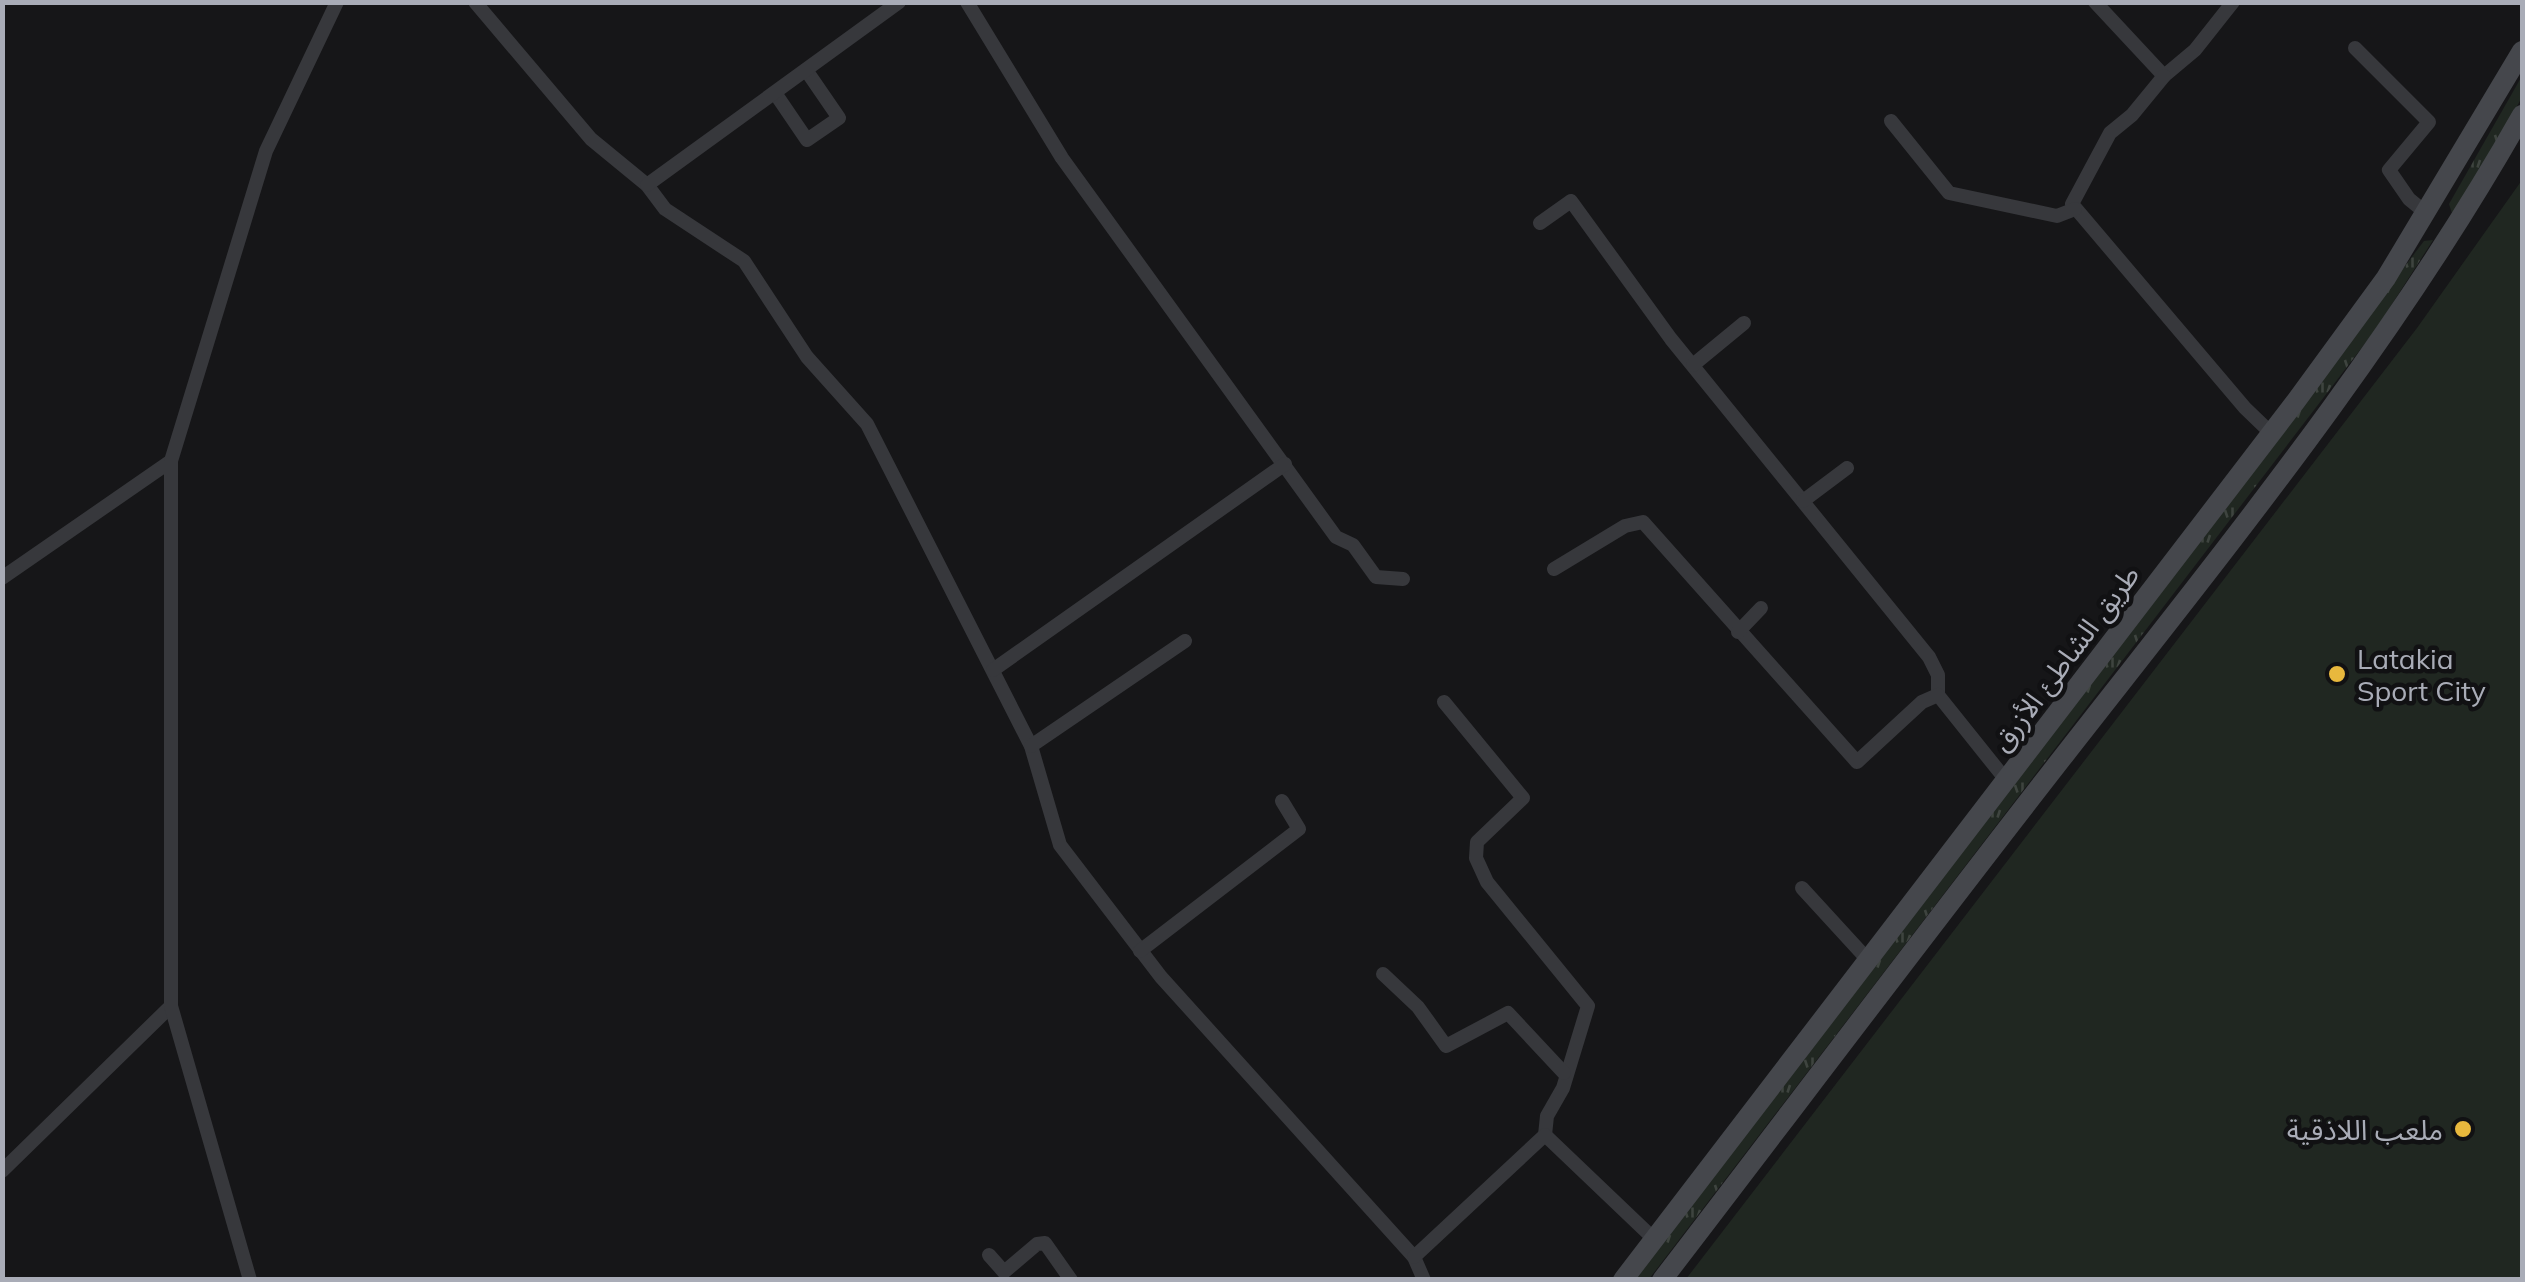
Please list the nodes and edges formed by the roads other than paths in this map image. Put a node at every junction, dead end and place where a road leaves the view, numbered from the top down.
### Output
1 (338, 2) edge
2 (475, 2) edge
3 (899, 2) edge
4 (967, 2) edge
5 (2095, 2) edge
6 (2233, 2) edge
7 (2354, 48) dead end
8 (2522, 51) edge
9 (806, 70) junction
10 (2164, 76) junction
11 (774, 92) junction
12 (2522, 115) edge
13 (1891, 121) dead end
14 (647, 185) junction
15 (2075, 209) junction
16 (2426, 213) junction
17 (1540, 223) dead end
18 (1744, 324) dead end
19 (1693, 366) junction
20 (2272, 434) junction
21 (171, 461) junction
22 (1284, 464) junction
23 (1846, 468) dead end
24 (1804, 501) junction
25 (1554, 569) dead end
26 (2, 578) edge
27 (1403, 579) dead end
28 (1761, 608) dead end
29 (1738, 632) junction
30 (1185, 641) dead end
31 (993, 670) junction
32 (1938, 694) junction
33 (1444, 702) dead end
34 (1031, 746) junction
35 (2006, 780) junction
36 (1282, 801) dead end
37 (1802, 888) dead end
38 (1140, 951) junction
39 (1868, 960) junction
40 (1383, 974) dead end
41 (171, 1006) junction
42 (1564, 1073) junction
43 (1545, 1135) junction
44 (2, 1171) edge
45 (1654, 1239) junction
46 (989, 1255) dead end
47 (1414, 1257) junction
48 (250, 1280) edge
49 (1071, 1280) edge
50 (1424, 1280) edge
51 (1623, 1280) edge
52 (1662, 1280) edge

1 - 21 street
2 - 14 street
3 - 9 street
4 - 22 street
5 - 10 street
6 - 10 street
7 - 16 street
8 - 16 main road, طريق الشاطئ الأزرق
9 - 11 street
9 - 11 street
10 - 15 street
11 - 14 street
12 - 52 main road, طريق الشاطئ الأزرق
13 - 15 street
14 - 31 street
15 - 20 street
16 - 20 main road, طريق الشاطئ الأزرق
17 - 19 street
18 - 19 street
19 - 24 street
20 - 35 main road, طريق الشاطئ الأزرق
21 - 26 street
21 - 41 street
22 - 27 street
22 - 31 street
23 - 24 street
24 - 32 street
25 - 29 street
28 - 29 street
29 - 32 street
30 - 34 street
31 - 34 street
32 - 35 street
33 - 42 street
34 - 38 street
35 - 39 main road, طريق الشاطئ الأزرق
36 - 38 street
37 - 39 street
38 - 47 street
39 - 45 main road, طريق الشاطئ الأزرق
40 - 42 street
41 - 44 street
41 - 48 street
42 - 43 street
43 - 45 street
43 - 47 street
45 - 51 main road, طريق الشاطئ الأزرق
46 - 49 street
47 - 50 street

